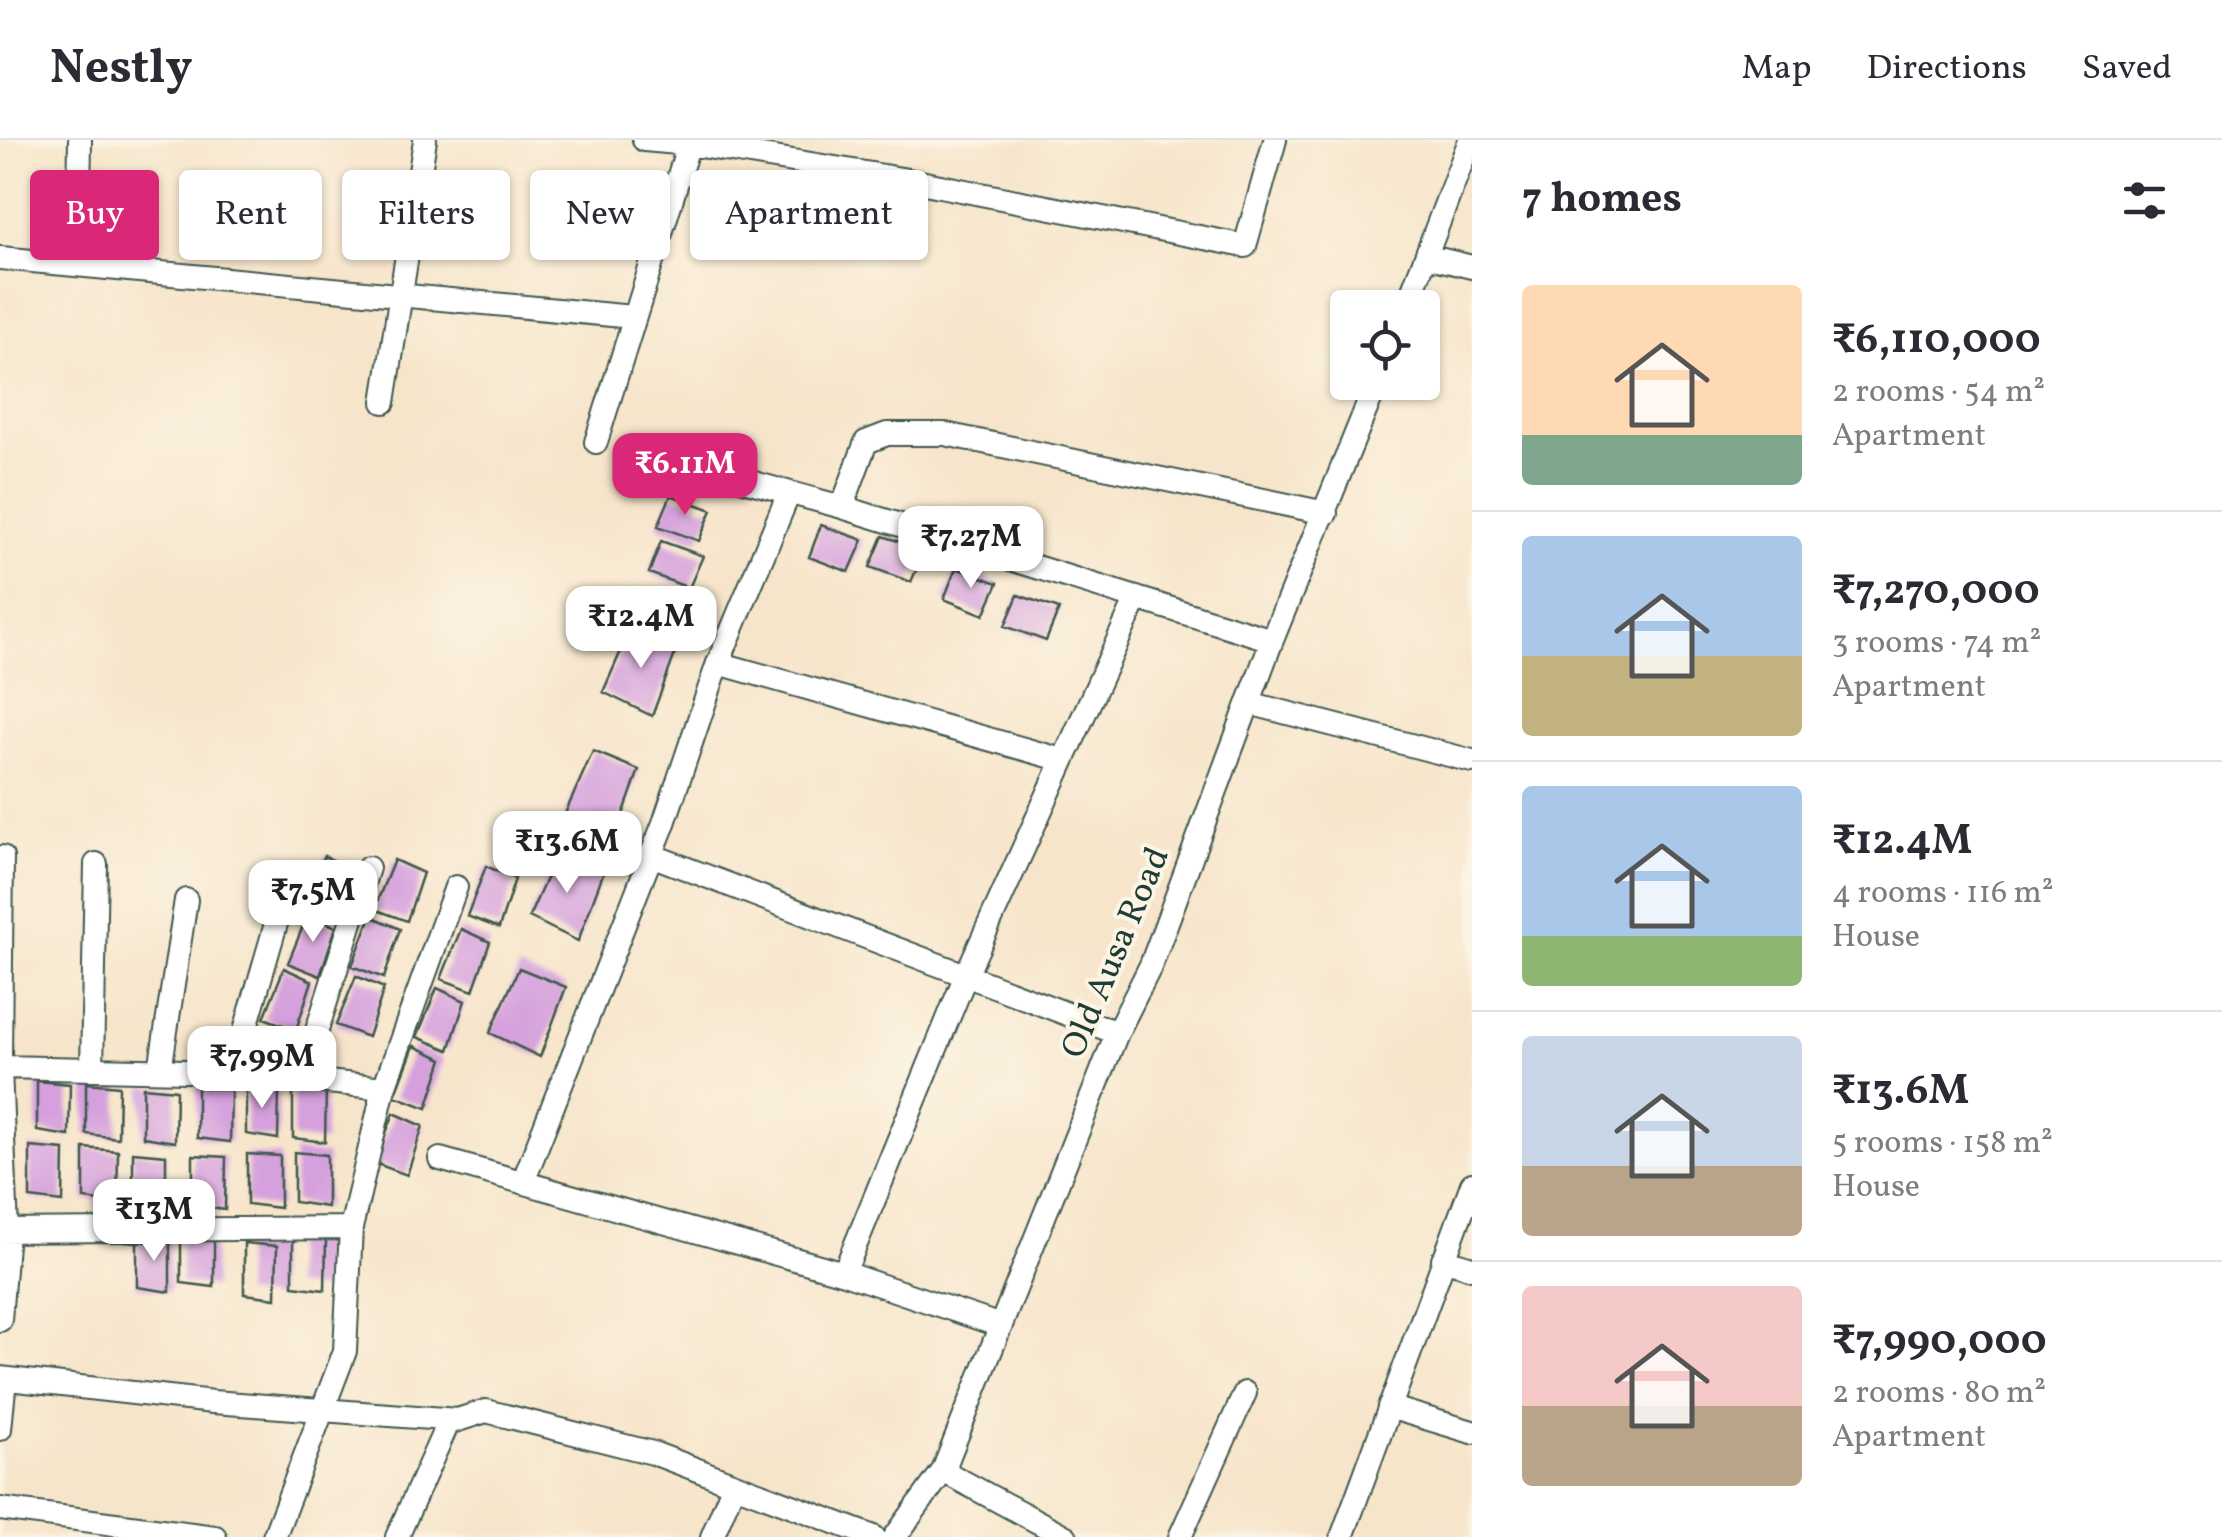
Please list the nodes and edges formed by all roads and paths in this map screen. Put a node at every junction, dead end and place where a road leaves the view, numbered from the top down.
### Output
1 (80, 140) edge
2 (424, 140) edge
3 (644, 140) edge
4 (1275, 140) edge
5 (1470, 140) edge
6 (690, 142) edge
7 (1426, 256) junction
8 (0, 258) edge
9 (78, 265) junction
10 (1472, 267) edge
11 (1413, 290) edge
12 (400, 296) junction
13 (634, 317) junction
14 (1370, 400) edge
15 (384, 402) dead end
16 (596, 442) dead end
17 (725, 475) dead end
18 (789, 493) junction
19 (842, 507) junction
20 (1326, 514) junction
21 (1137, 598) junction
22 (1272, 640) junction
23 (718, 663) junction
24 (1249, 703) junction
25 (1471, 756) edge
26 (1064, 760) junction
27 (651, 855) junction
28 (2, 857) edge
29 (96, 864) dead end
30 (368, 868) dead end
31 (289, 879) dead end
32 (456, 887) dead end
33 (186, 900) dead end
34 (966, 975) junction
35 (1117, 1033) junction
36 (0, 1065) edge
37 (92, 1069) junction
38 (160, 1070) junction
39 (233, 1072) junction
40 (302, 1078) junction
41 (384, 1088) junction
42 (440, 1159) dead end
43 (523, 1182) junction
44 (1472, 1184) edge
45 (350, 1228) junction
46 (4, 1231) edge
47 (1444, 1259) junction
48 (1472, 1268) edge
49 (844, 1273) junction
50 (0, 1320) edge
51 (1001, 1326) junction
52 (3, 1378) edge
53 (1246, 1393) dead end
54 (1389, 1407) junction
55 (320, 1411) junction
56 (458, 1420) junction
57 (0, 1430) edge
58 (1472, 1432) edge
59 (943, 1471) junction
60 (734, 1484) junction
61 (0, 1508) edge
62 (215, 1537) edge
63 (274, 1537) edge
64 (398, 1537) edge
65 (712, 1537) edge
66 (874, 1537) edge
67 (895, 1537) edge
68 (1066, 1537) edge
69 (1180, 1537) edge
70 (1342, 1537) edge

1 - 9 street
2 - 12 street
3 - 6 street
4 - 6 street
5 - 7 street
6 - 13 street
7 - 10 street
7 - 11 street
8 - 9 street
9 - 12 street
12 - 13 street
12 - 15 street
13 - 16 street
14 - 20 street, Old Ausa Road
17 - 18 street
18 - 19 street
18 - 23 street
19 - 20 street
19 - 21 street
20 - 22 street, Old Ausa Road
21 - 22 street
21 - 26 street
22 - 24 street, Old Ausa Road
23 - 26 street
23 - 27 street
24 - 25 street
24 - 35 street, Old Ausa Road
26 - 34 street
27 - 34 street
27 - 43 street
28 - 36 street
29 - 37 street
30 - 40 street
31 - 39 street
32 - 41 street
33 - 38 street
34 - 35 street
34 - 49 street
35 - 51 street, Old Ausa Road
36 - 37 street
36 - 46 street
37 - 38 street
38 - 39 street
39 - 40 street
40 - 41 street
41 - 45 street
42 - 43 street
43 - 49 street
44 - 47 street
45 - 46 street
45 - 55 street
46 - 50 street
47 - 48 street
47 - 54 street
49 - 51 street
51 - 59 street, Old Ausa Road
52 - 55 street
52 - 57 street
53 - 69 street
54 - 58 street
54 - 70 street
55 - 56 street
55 - 63 street
56 - 60 street
56 - 64 street
59 - 67 street, Old Ausa Road
59 - 68 street
60 - 65 street
60 - 66 street
61 - 62 street

